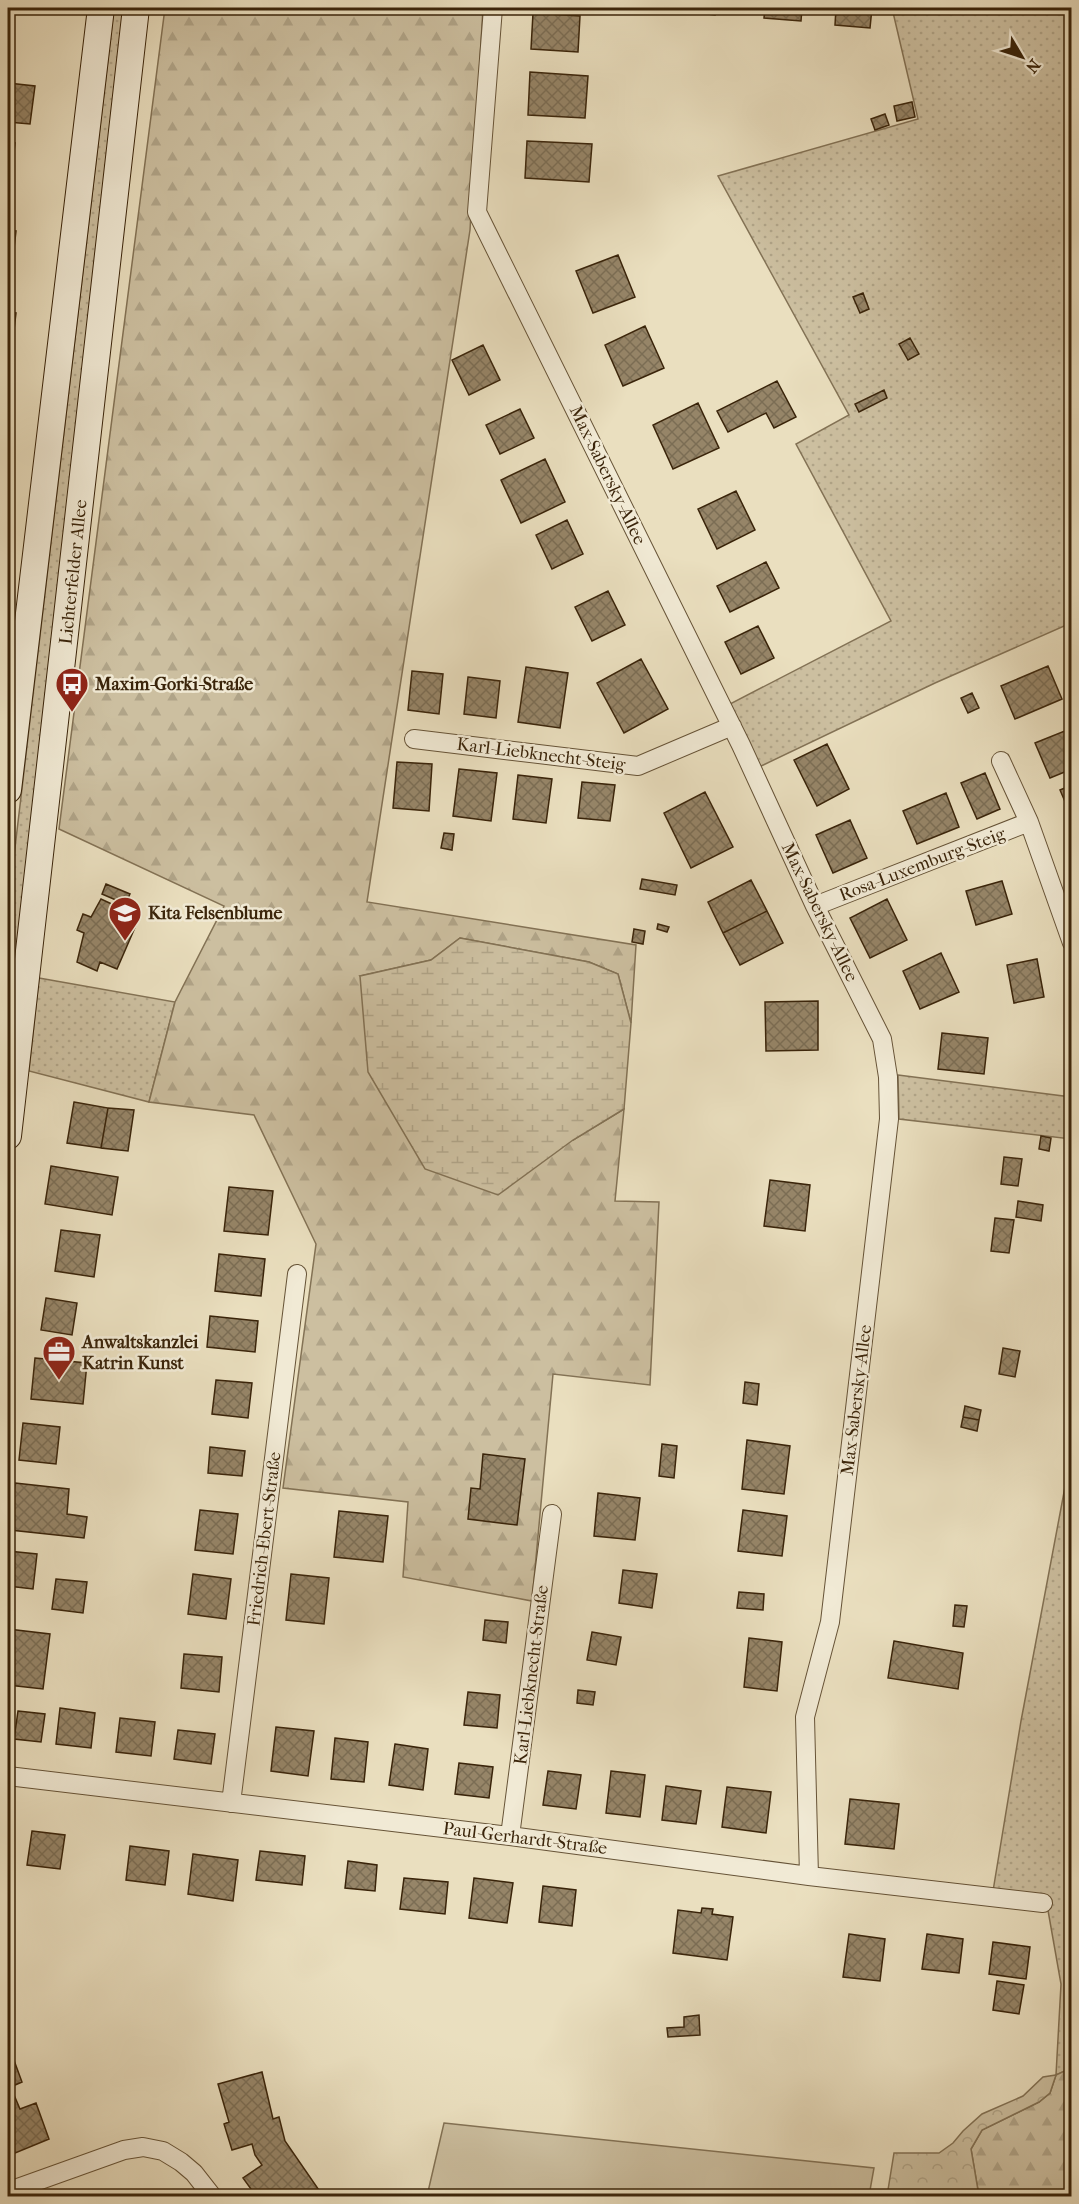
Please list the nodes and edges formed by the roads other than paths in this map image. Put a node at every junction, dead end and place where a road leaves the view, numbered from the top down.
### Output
1 (101, 8) edge
2 (136, 8) edge
3 (493, 8) edge
4 (732, 726) junction
5 (414, 739) dead end
6 (1001, 761) dead end
7 (8, 783) edge
8 (1029, 822) junction
9 (815, 906) junction
10 (1071, 943) edge
11 (8, 1120) edge
12 (297, 1274) dead end
13 (552, 1514) dead end
14 (8, 1776) edge
15 (231, 1803) junction
16 (510, 1836) junction
17 (809, 1876) junction
18 (1043, 1903) dead end
19 (8, 2190) edge
20 (212, 2196) edge

1 - 7 main road
2 - 11 main road, Lichterfelder Allee
3 - 4 street, Max-Sabersky-Allee
4 - 5 street, Karl-Liebknecht-Steig
4 - 9 street, Max-Sabersky-Allee
6 - 8 street, Rosa-Luxemburg-Steig
8 - 9 street, Rosa-Luxemburg-Steig
8 - 10 street, Rosa-Luxemburg-Steig
9 - 17 street, Max-Sabersky-Allee
12 - 15 street, Friedrich-Ebert-Straße
13 - 16 street, Karl-Liebknecht-Straße
14 - 15 street, Paul-Gerhardt-Straße
15 - 16 street, Paul-Gerhardt-Straße
16 - 17 street, Paul-Gerhardt-Straße
17 - 18 street, Paul-Gerhardt-Straße
19 - 20 street

